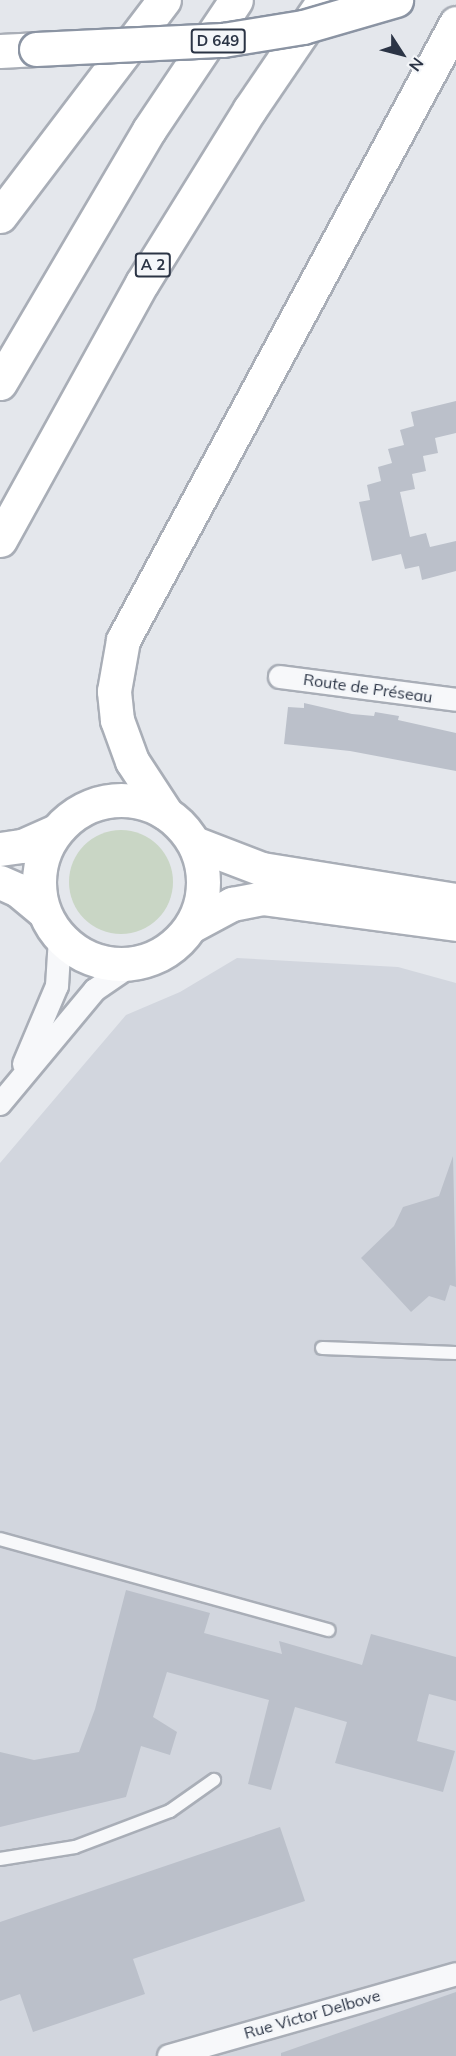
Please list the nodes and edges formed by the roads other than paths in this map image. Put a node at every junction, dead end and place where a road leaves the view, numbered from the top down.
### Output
1 (164, 0) edge
2 (236, 0) edge
3 (324, 0) edge
4 (396, 0) edge
5 (456, 23) edge
6 (0, 51) edge
7 (0, 216) edge
8 (0, 383) edge
9 (0, 540) edge
10 (280, 677) dead end
11 (456, 700) edge
12 (166, 813) junction
13 (56, 831) junction
14 (194, 843) junction
15 (0, 849) edge
16 (0, 882) edge
17 (456, 900) edge
18 (43, 910) junction
19 (456, 924) edge
20 (191, 926) junction
21 (60, 938) junction
22 (133, 964) junction
23 (4, 1099) edge
24 (322, 1348) dead end
25 (456, 1353) edge
26 (0, 1539) edge
27 (329, 1630) dead end
28 (214, 1780) dead end
29 (0, 1859) edge
30 (456, 1974) edge
31 (169, 2056) edge

1 - 7 main road
2 - 8 main road
3 - 9 main road, A 2
4 - 6 main road, D 649, bridge
5 - 12 main road
10 - 11 street, Route de Préseau
12 - 13 main road
12 - 14 main road
13 - 15 main road
13 - 18 main road
14 - 17 main road
14 - 20 main road
16 - 18 main road
18 - 21 main road
19 - 20 main road
20 - 22 main road
21 - 22 main road
21 - 23 street
22 - 23 street
24 - 25 lane
26 - 27 lane
28 - 29 lane
30 - 31 street, Rue Victor Delbove

